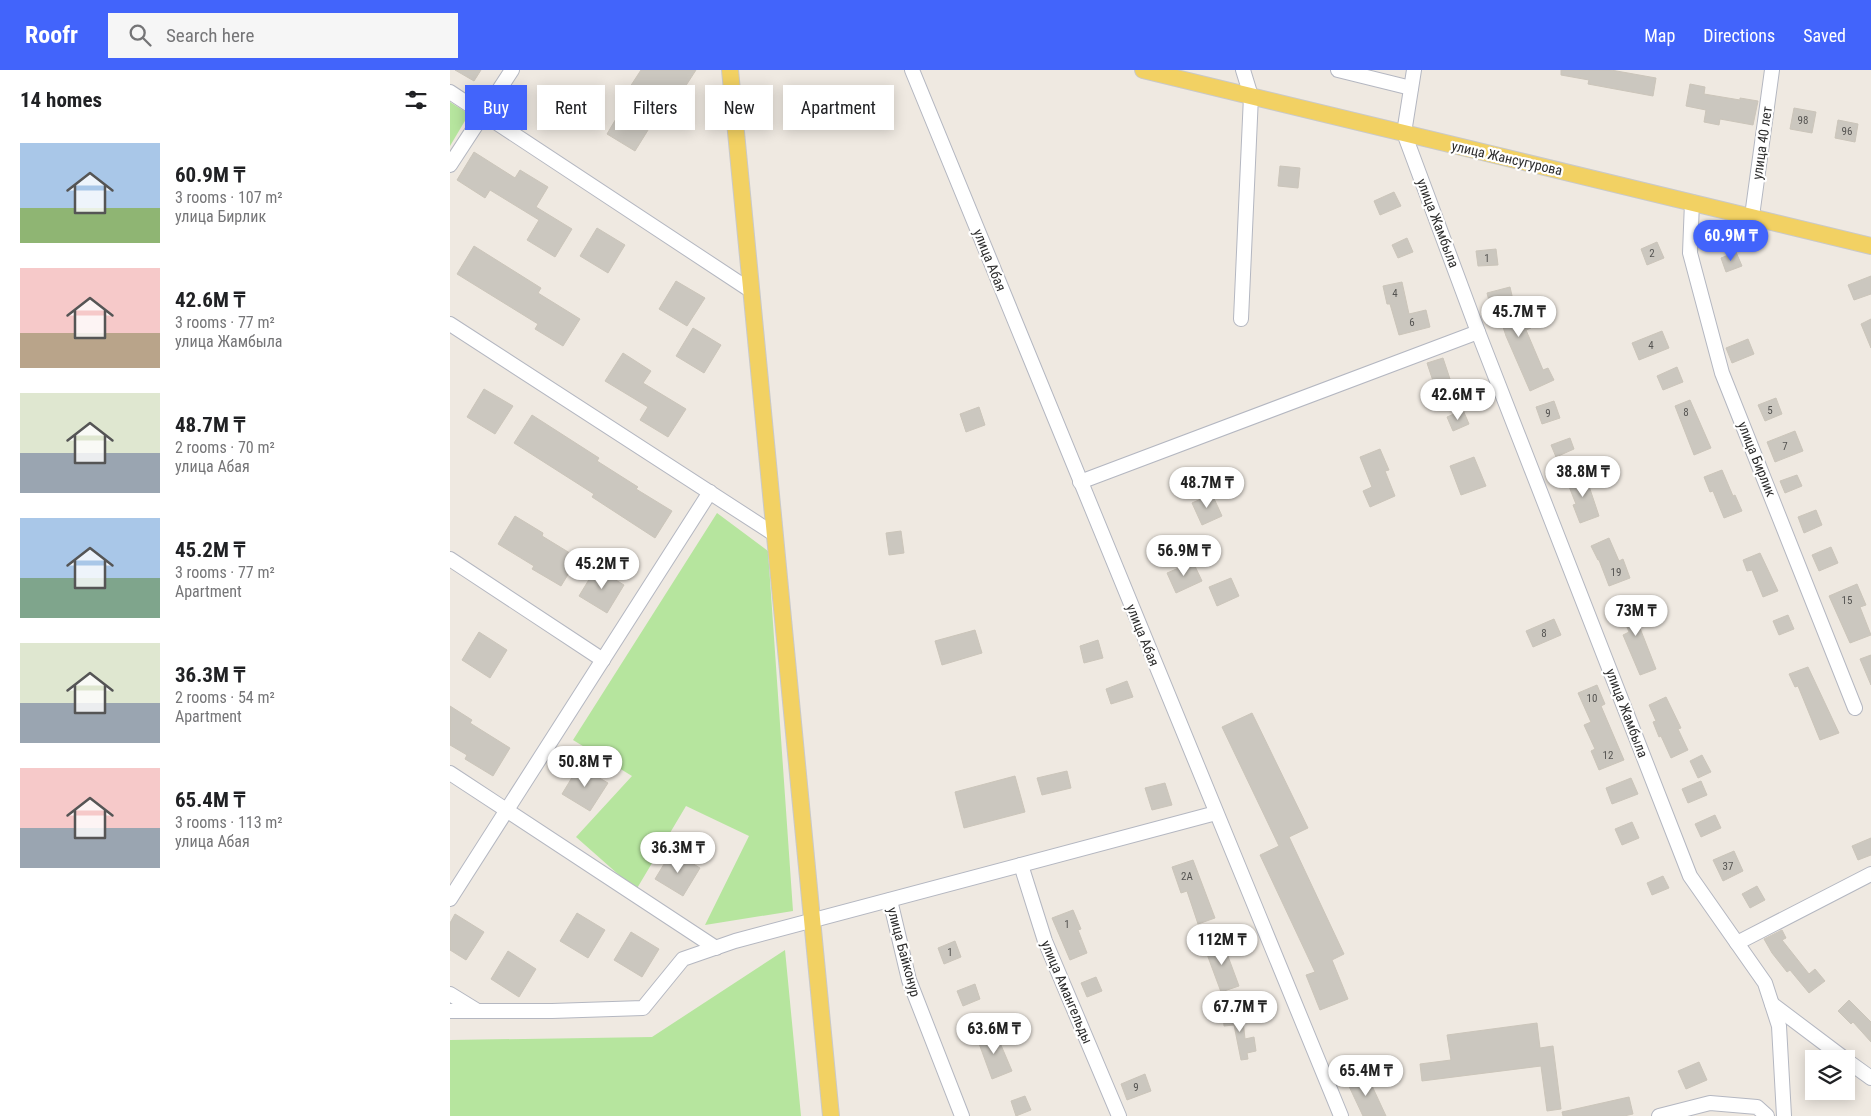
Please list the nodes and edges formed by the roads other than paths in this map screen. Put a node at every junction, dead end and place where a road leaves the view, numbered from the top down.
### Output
1 (512, 70) edge
2 (730, 70) edge
3 (912, 70) edge
4 (1143, 70) edge
5 (1243, 70) edge
6 (1338, 70) edge
7 (1414, 70) edge
8 (1772, 70) edge
9 (502, 85) edge
10 (1411, 88) junction
11 (450, 92) edge
12 (1251, 96) junction
13 (465, 102) edge
14 (473, 130) edge
15 (507, 130) edge
16 (1404, 134) junction
17 (450, 165) edge
18 (1692, 202) junction
19 (1752, 216) junction
20 (1871, 246) edge
21 (750, 290) junction
22 (1240, 318) dead end
23 (450, 324) edge
24 (1478, 332) junction
25 (1080, 482) junction
26 (710, 492) junction
27 (774, 534) junction
28 (450, 559) edge
29 (602, 660) junction
30 (1855, 708) dead end
31 (450, 773) edge
32 (507, 810) junction
33 (1216, 813) junction
34 (1021, 865) junction
35 (1871, 874) edge
36 (450, 899) edge
37 (890, 900) junction
38 (812, 921) junction
39 (1737, 943) junction
40 (716, 948) junction
41 (450, 994) edge
42 (1772, 1004) junction
43 (450, 1011) edge
44 (477, 1011) junction
45 (1834, 1050) edge
46 (1855, 1066) edge
47 (1871, 1078) edge
48 (831, 1116) edge
49 (962, 1116) edge
50 (1118, 1116) edge
51 (1341, 1116) edge
52 (1659, 1116) edge
53 (1767, 1116) edge
54 (1784, 1116) edge

1 - 9 street
2 - 21 main road
3 - 25 street, улица Абая
4 - 12 main road, улица Жансугурова
5 - 12 street
6 - 10 street
7 - 10 street
8 - 19 street, улица 40 лет
10 - 16 street
11 - 13 street
12 - 16 main road, улица Жансугурова
12 - 22 street
14 - 17 street
15 - 21 street
16 - 18 main road, улица Жансугурова
16 - 24 street, улица Жамбыла
18 - 19 main road, улица Жансугурова
18 - 30 street, улица Бирлик
19 - 20 main road, улица Жансугурова
21 - 27 main road
23 - 26 street
24 - 25 street
24 - 39 street, улица Жамбыла
25 - 33 street, улица Абая
26 - 27 street
26 - 29 street
27 - 38 main road
28 - 29 street
29 - 32 street
31 - 32 street
32 - 36 street
32 - 40 street
33 - 34 street
33 - 51 street, улица Абая
34 - 37 street
34 - 50 street, улица Амангельды
35 - 39 street
37 - 38 street
37 - 49 street, улица Байконур
38 - 40 street
38 - 48 main road
39 - 42 street, улица Жамбыла
40 - 44 street
41 - 44 street
42 - 45 street
42 - 54 street, улица Жамбыла
43 - 44 street
46 - 47 street
52 - 53 street

